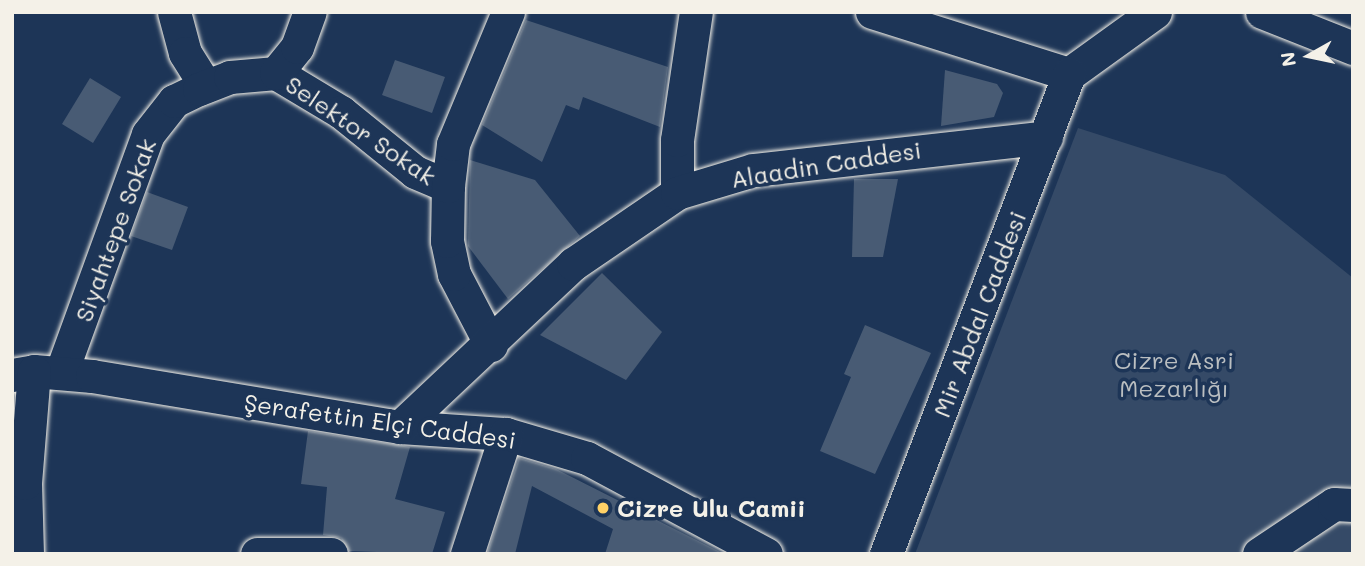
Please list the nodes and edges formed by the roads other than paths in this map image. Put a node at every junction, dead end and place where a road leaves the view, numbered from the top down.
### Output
1 (174, 12) edge
2 (310, 12) edge
3 (508, 12) edge
4 (696, 12) edge
5 (1155, 12) edge
6 (1262, 12) edge
7 (877, 13) edge
8 (1353, 48) edge
9 (276, 72) junction
10 (1069, 74) junction
11 (206, 86) junction
12 (1046, 137) junction
13 (448, 186) junction
14 (677, 194) junction
15 (491, 345) junction
16 (36, 373) edge
17 (400, 427) junction
18 (506, 434) junction
19 (1353, 505) edge
20 (715, 541) edge
21 (27, 554) edge
22 (257, 554) edge
23 (331, 554) edge
24 (467, 554) edge
25 (766, 554) edge
26 (886, 554) edge
27 (1259, 554) edge

1 - 11 street
2 - 9 street
3 - 13 street
4 - 14 street
5 - 10 street
6 - 8 street
7 - 10 street
9 - 11 street, Siyahtepe Sokak
9 - 13 street, Selektor Sokak
10 - 12 street, Mir Abdal Caddesi
11 - 16 street, Siyahtepe Sokak
12 - 14 street, Alaadin Caddesi
12 - 26 street, Mir Abdal Caddesi
13 - 15 street
14 - 15 street, Alaadin Caddesi
15 - 17 street, Alaadin Caddesi
16 - 17 street, Şerafettin Elçi Caddesi
16 - 21 street, Siyahtepe Sokak
17 - 18 street, Şerafettin Elçi Caddesi
18 - 20 street, Şerafettin Elçi Caddesi
18 - 24 street
19 - 27 street
20 - 25 street, Şerafettin Elçi Caddesi
22 - 23 street

